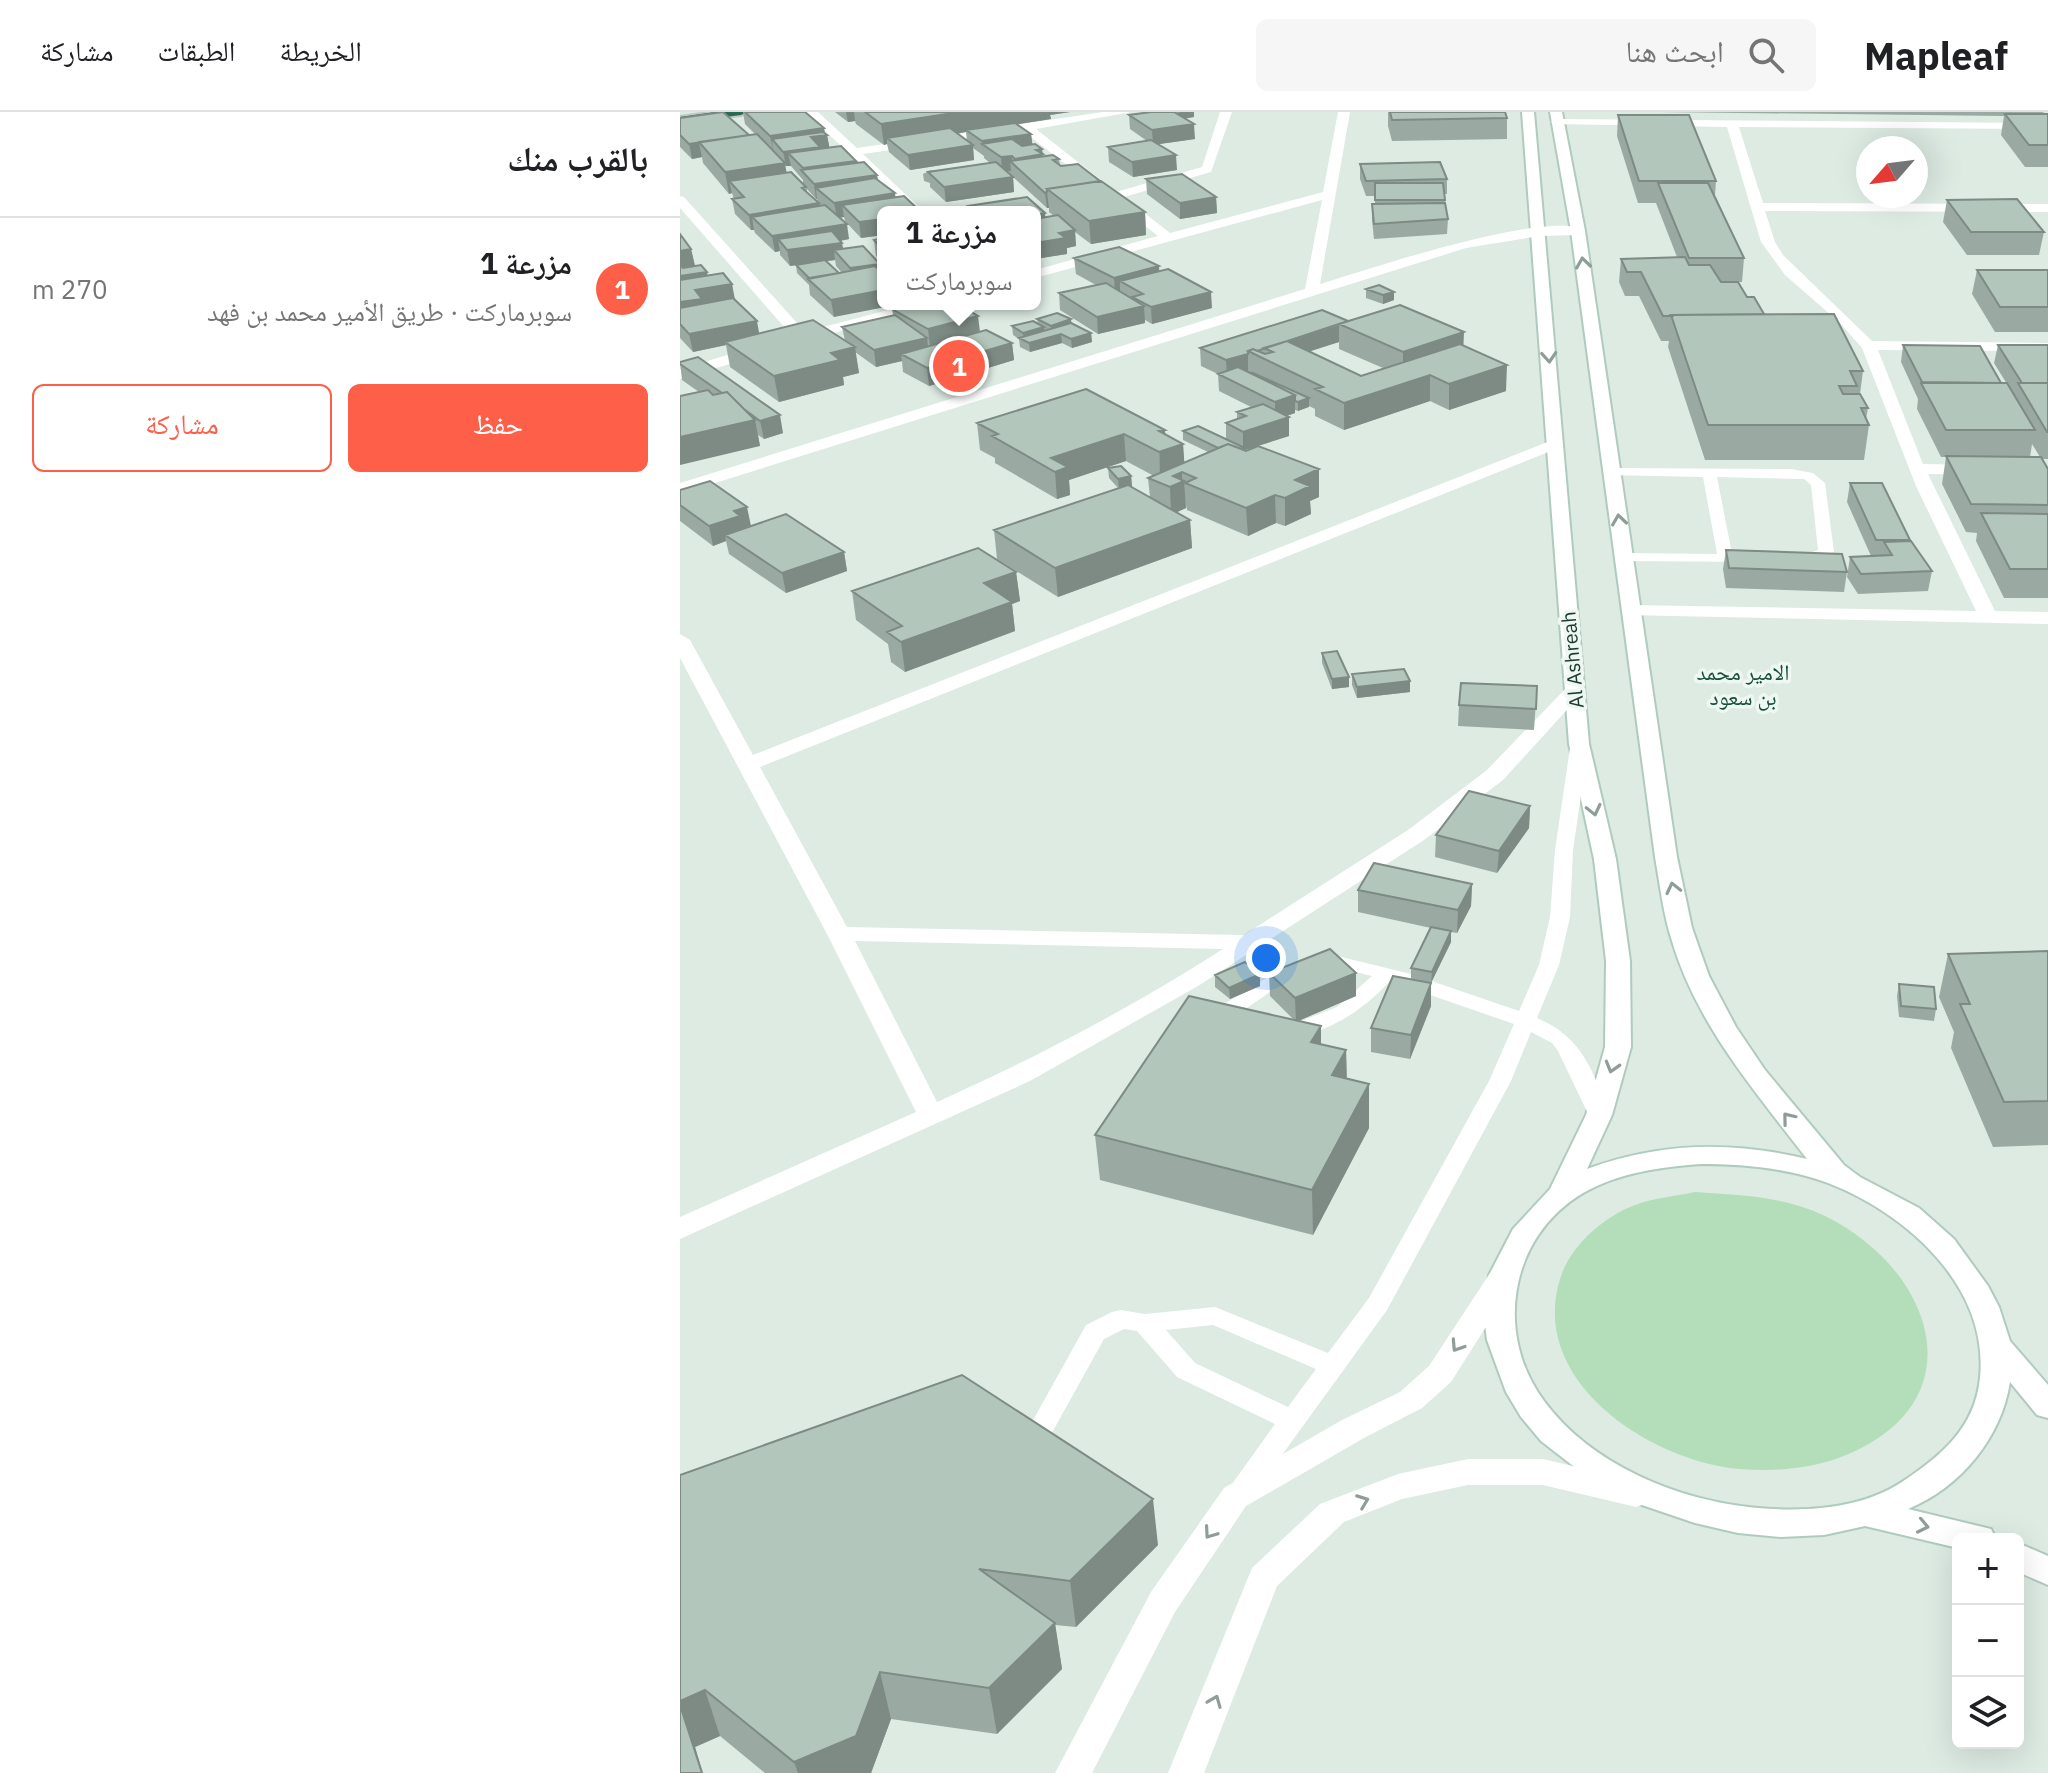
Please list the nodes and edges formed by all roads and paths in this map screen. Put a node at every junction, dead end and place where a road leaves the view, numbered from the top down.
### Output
1 (741, 112) edge
2 (811, 112) edge
3 (1126, 112) edge
4 (1226, 112) edge
5 (1344, 112) edge
6 (1528, 112) edge
7 (1556, 117) edge
8 (680, 120) edge
9 (1732, 123) junction
10 (2048, 126) edge
11 (1026, 127) junction
12 (854, 152) junction
13 (1329, 194) junction
14 (1115, 196) junction
15 (680, 200) edge
16 (912, 206) edge
17 (1758, 207) junction
18 (2048, 208) edge
19 (700, 222) junction
20 (680, 225) edge
21 (1578, 231) junction
22 (1539, 232) junction
23 (1168, 238) junction
24 (1041, 272) edge
25 (1312, 291) junction
26 (904, 310) edge
27 (787, 342) junction
28 (1867, 345) junction
29 (2048, 347) edge
30 (680, 374) edge
31 (1555, 444) junction
32 (1917, 469) junction
33 (1990, 470) edge
34 (1612, 472) junction
35 (1709, 472) junction
36 (680, 489) edge
37 (1624, 558) junction
38 (1725, 559) junction
39 (1631, 611) junction
40 (1988, 617) junction
41 (2048, 618) edge
42 (680, 640) edge
43 (1575, 690) junction
44 (1579, 744) junction
45 (747, 765) junction
46 (839, 934) junction
47 (1249, 942) junction
48 (1385, 975) junction
49 (1526, 1020) junction
50 (1599, 1115) junction
51 (931, 1116) junction
52 (1839, 1177) junction
53 (1561, 1194) junction
54 (680, 1229) edge
55 (1500, 1281) junction
56 (1145, 1323) junction
57 (1996, 1345) junction
58 (1332, 1365) junction
59 (2048, 1406) edge
60 (1291, 1420) junction
61 (1030, 1449) edge
62 (1235, 1497) junction
63 (1651, 1497) junction
64 (1866, 1513) junction
65 (1953, 1533) edge
66 (2024, 1560) edge
67 (2048, 1571) edge
68 (1188, 1772) edge
69 (1073, 1773) edge

1 - 8 highway
2 - 12 street
3 - 11 street
4 - 14 street
5 - 13 street
6 - 22 street, Al Ashreah
7 - 9 street
7 - 21 street
9 - 10 street
9 - 17 street
11 - 12 street
11 - 14 street
12 - 16 street
13 - 23 street
13 - 25 street
14 - 23 street
15 - 19 street
17 - 18 street
17 - 28 street
19 - 20 street
19 - 27 street
21 - 22 street
34 -> 21 street
22 - 25 street
22 -> 31 street, Al Ashreah
23 - 24 street
25 - 36 street
26 - 27 street
27 - 30 street
28 - 29 street
28 - 32 street
31 - 43 street, Al Ashreah
31 - 45 street
32 - 33 street
32 - 40 street
34 - 35 lane
37 -> 34 street
35 - 38 lane
35 - 38 lane
37 - 38 lane
37 - 39 street
39 - 40 street
52 -> 39 street
40 - 41 street
42 - 45 street
43 - 44 street, Al Ashreah
43 - 47 street
44 - 49 lane
44 -> 50 street, Al Ashreah
45 - 46 street
46 - 47 street
46 - 51 street
47 - 51 street
48 - 48 lane
48 - 49 lane
49 - 50 lane
49 - 58 lane
50 - 53 street, Al Ashreah
51 - 54 street
52 - 53 street
52 - 57 street
53 - 55 street
55 -> 62 street
55 - 63 street
56 - 58 lane
56 - 60 lane
56 - 61 lane
57 - 59 street
57 - 64 street
58 - 60 lane
60 - 62 lane
62 -> 69 street
63 - 64 street
68 -> 63 street
64 -> 65 street
66 - 67 street

